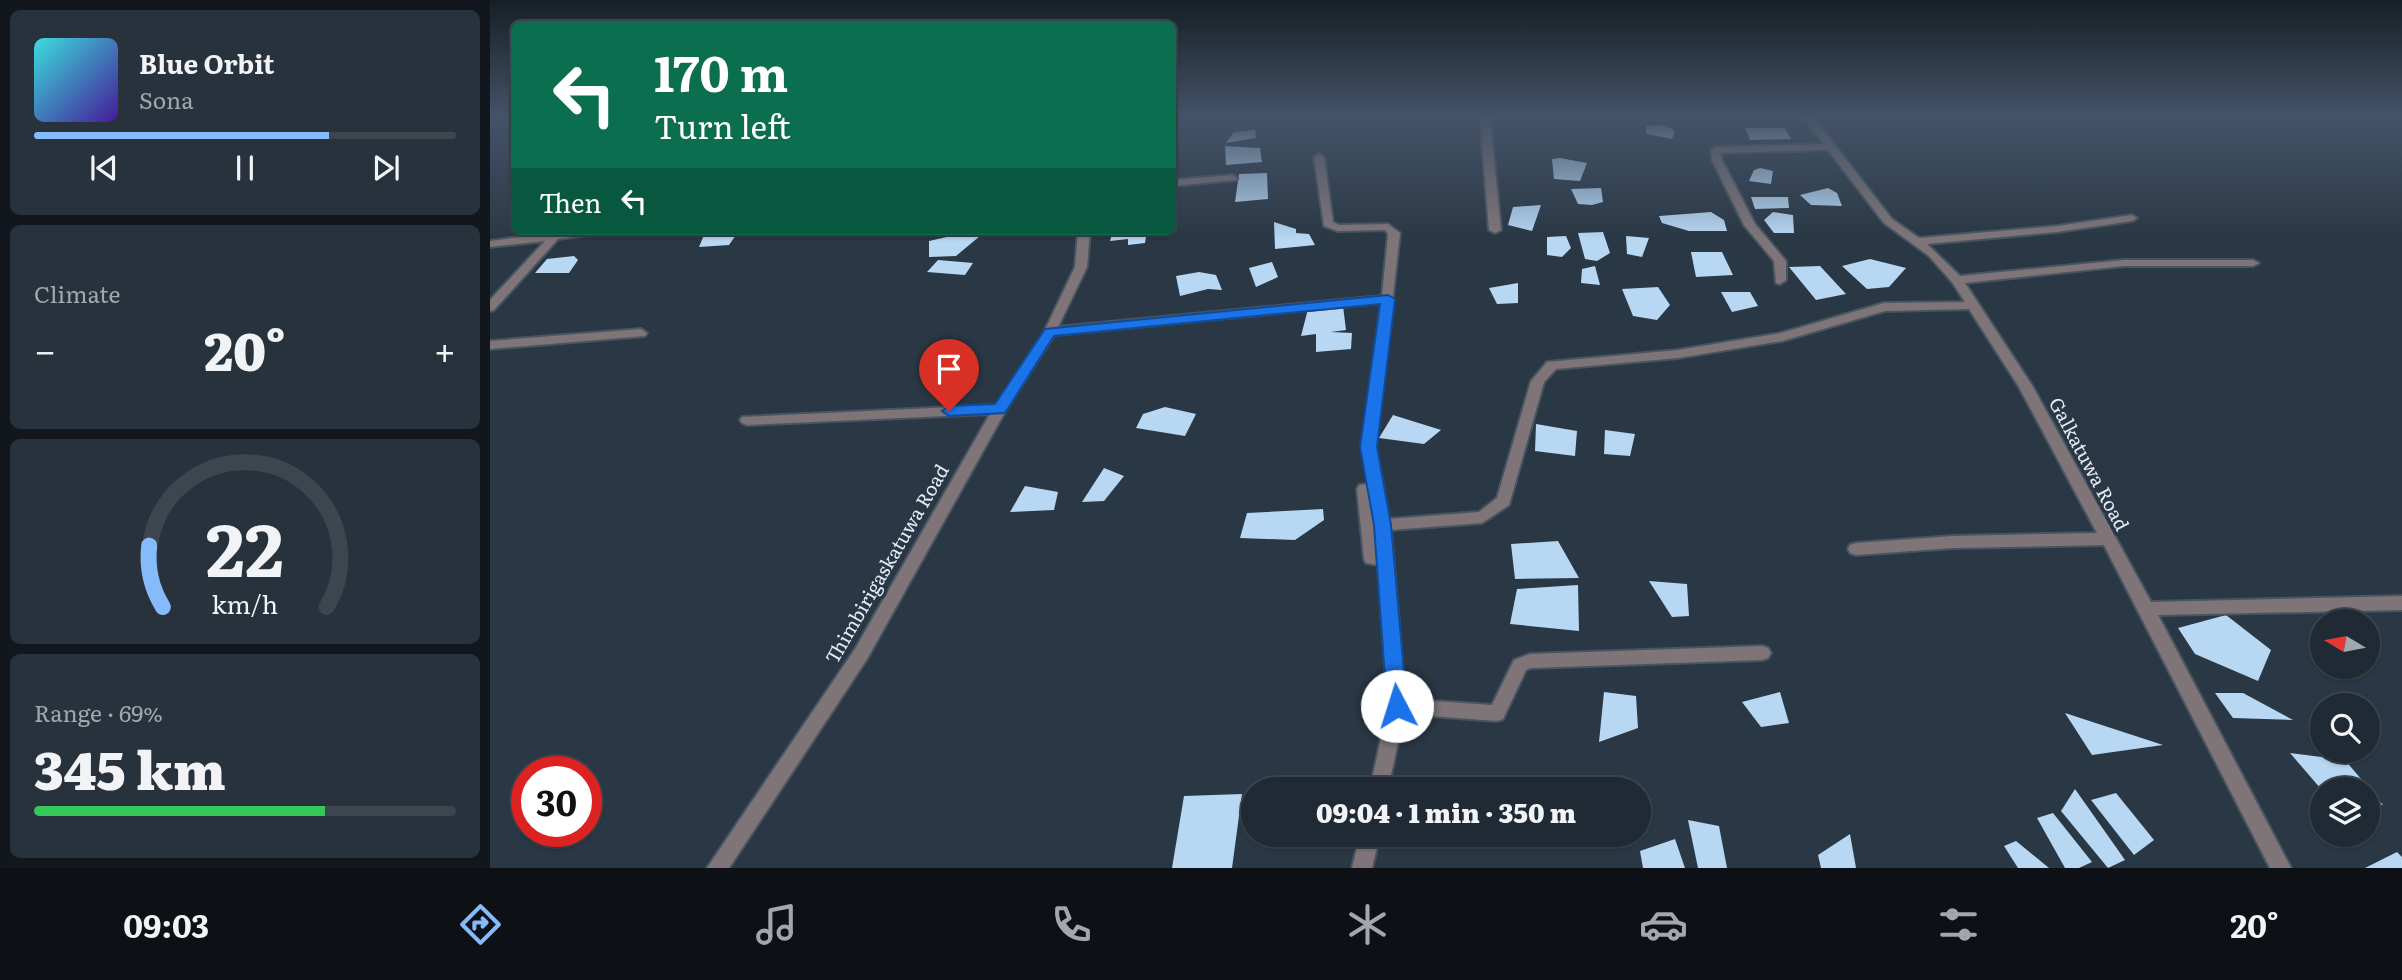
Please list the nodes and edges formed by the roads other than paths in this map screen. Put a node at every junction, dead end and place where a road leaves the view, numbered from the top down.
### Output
1 (1319, 157) dead end
2 (1489, 158) edge
3 (1717, 158) edge
4 (1837, 158) edge
5 (1232, 178) dead end
6 (1176, 183) edge
7 (2132, 218) dead end
8 (1495, 230) dead end
9 (550, 235) edge
10 (556, 235) edge
11 (1084, 235) edge
12 (1914, 242) junction
13 (490, 244) edge
14 (2253, 262) dead end
15 (1780, 280) dead end
16 (1957, 280) junction
17 (1388, 299) junction
18 (1972, 304) junction
19 (490, 307) edge
20 (641, 332) dead end
21 (1050, 332) junction
22 (490, 345) edge
23 (1000, 409) junction
24 (747, 420) dead end
25 (1383, 525) junction
26 (2107, 539) junction
27 (1856, 549) dead end
28 (2402, 603) edge
29 (2146, 609) junction
30 (1762, 653) dead end
31 (1397, 706) junction
32 (1382, 777) edge
33 (1367, 847) edge
34 (717, 868) edge
35 (1362, 868) edge
36 (2281, 868) edge

1 - 17 street
2 - 8 street
3 - 15 street
4 - 12 street, Galkatuwa Road
5 - 6 street
7 - 12 street
9 - 13 street
10 - 19 street
11 - 21 street, Thimbirigaskatuwa Road
12 - 16 street, Galkatuwa Road
14 - 16 street
16 - 18 street, Galkatuwa Road
17 - 21 street
17 - 25 street
18 - 25 street
18 - 26 street, Galkatuwa Road
20 - 22 street
21 - 23 street, Thimbirigaskatuwa Road
23 - 24 street
23 - 34 street, Thimbirigaskatuwa Road
25 - 31 street
26 - 27 street
26 - 29 street, Galkatuwa Road
28 - 29 street
29 - 36 street, Galkatuwa Road
30 - 31 street
31 - 32 street
33 - 35 street

